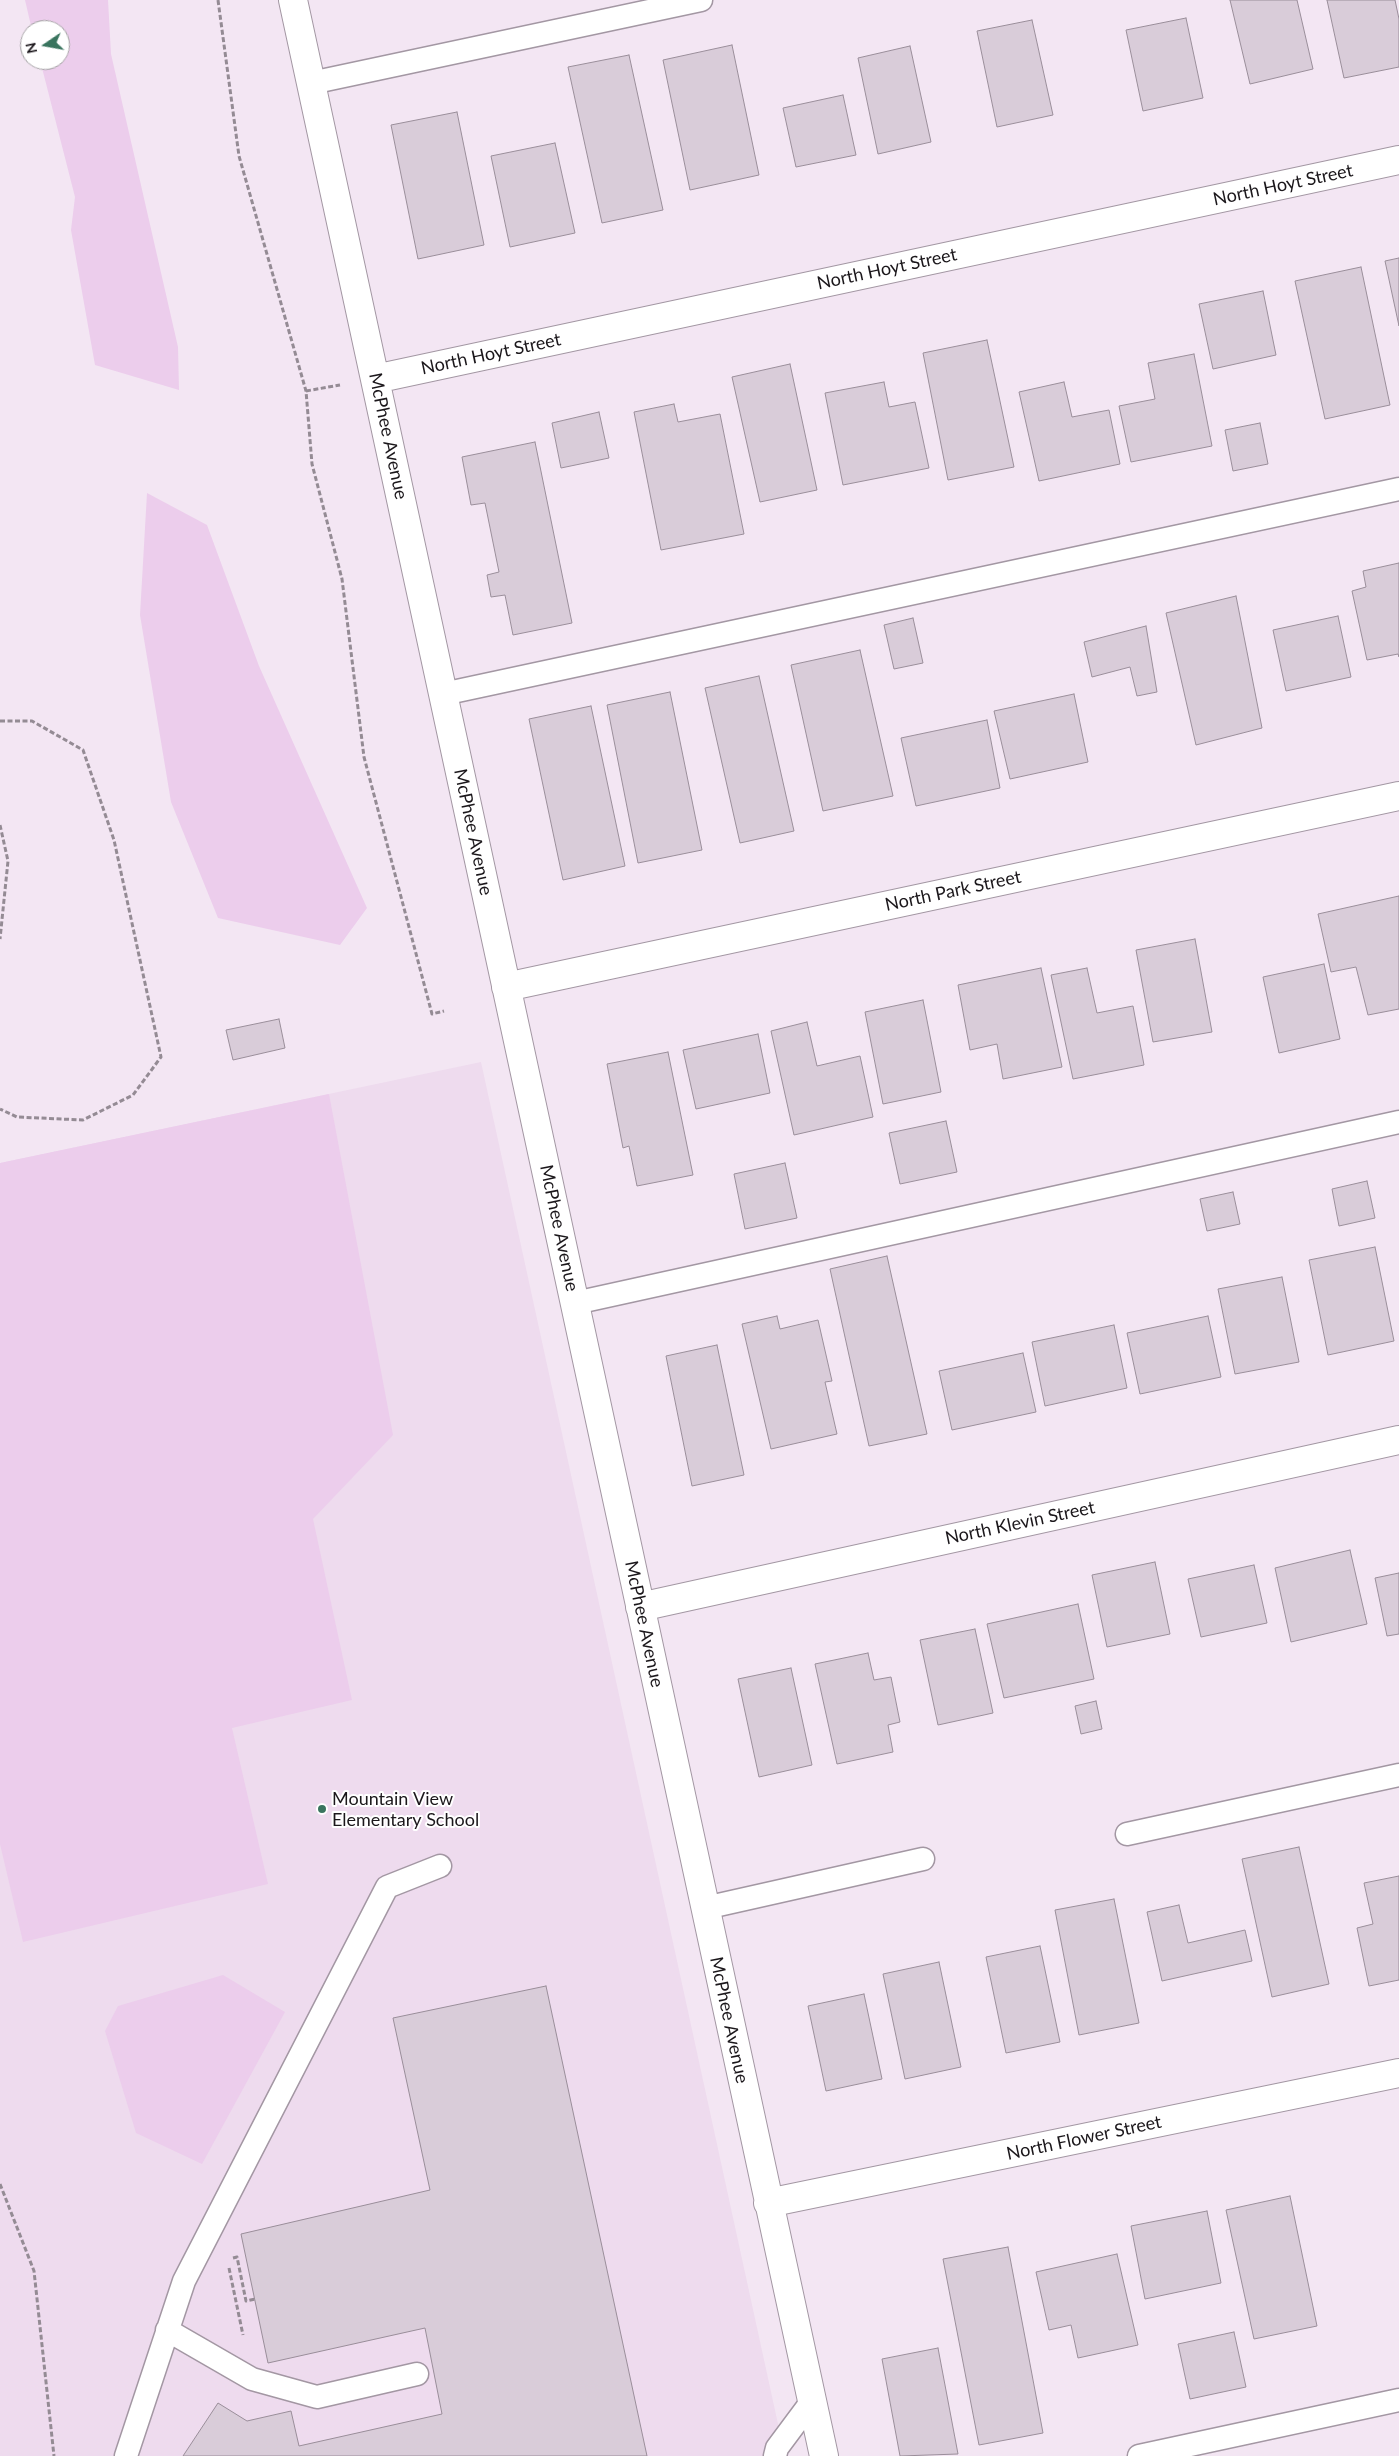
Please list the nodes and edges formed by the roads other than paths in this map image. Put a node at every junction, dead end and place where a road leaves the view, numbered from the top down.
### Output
1 (293, 0) edge
2 (701, 0) edge
3 (311, 83) junction
4 (1399, 160) edge
5 (375, 378) junction
6 (1399, 488) edge
7 (444, 694) junction
8 (1399, 796) edge
9 (506, 987) junction
10 (1399, 1122) edge
11 (575, 1303) junction
12 (1399, 1440) edge
13 (640, 1607) junction
14 (1399, 1775) edge
15 (1126, 1834) dead end
16 (923, 1858) dead end
17 (440, 1866) dead end
18 (705, 1908) junction
19 (1399, 2073) edge
20 (768, 2203) junction
21 (168, 2330) junction
22 (417, 2374) dead end
23 (1399, 2400) edge
24 (812, 2401) junction
25 (126, 2456) edge
26 (776, 2456) edge
27 (824, 2456) edge
28 (1139, 2456) edge

1 - 3 street, McPhee Avenue
2 - 3 lane
3 - 5 street, McPhee Avenue
4 - 5 street, North Hoyt Street
5 - 7 street, McPhee Avenue
6 - 7 lane
7 - 9 street, McPhee Avenue
8 - 9 street, North Park Street
9 - 11 street, McPhee Avenue
10 - 11 lane
11 - 13 street, McPhee Avenue
12 - 13 street, North Klevin Street
13 - 18 street, McPhee Avenue
14 - 15 lane
16 - 18 lane
17 - 21 lane
18 - 20 street, McPhee Avenue
19 - 20 street, North Flower Street
20 - 24 street, McPhee Avenue
21 - 22 lane
21 - 25 lane
23 - 28 lane
24 - 26 lane
24 - 27 street, McPhee Avenue

